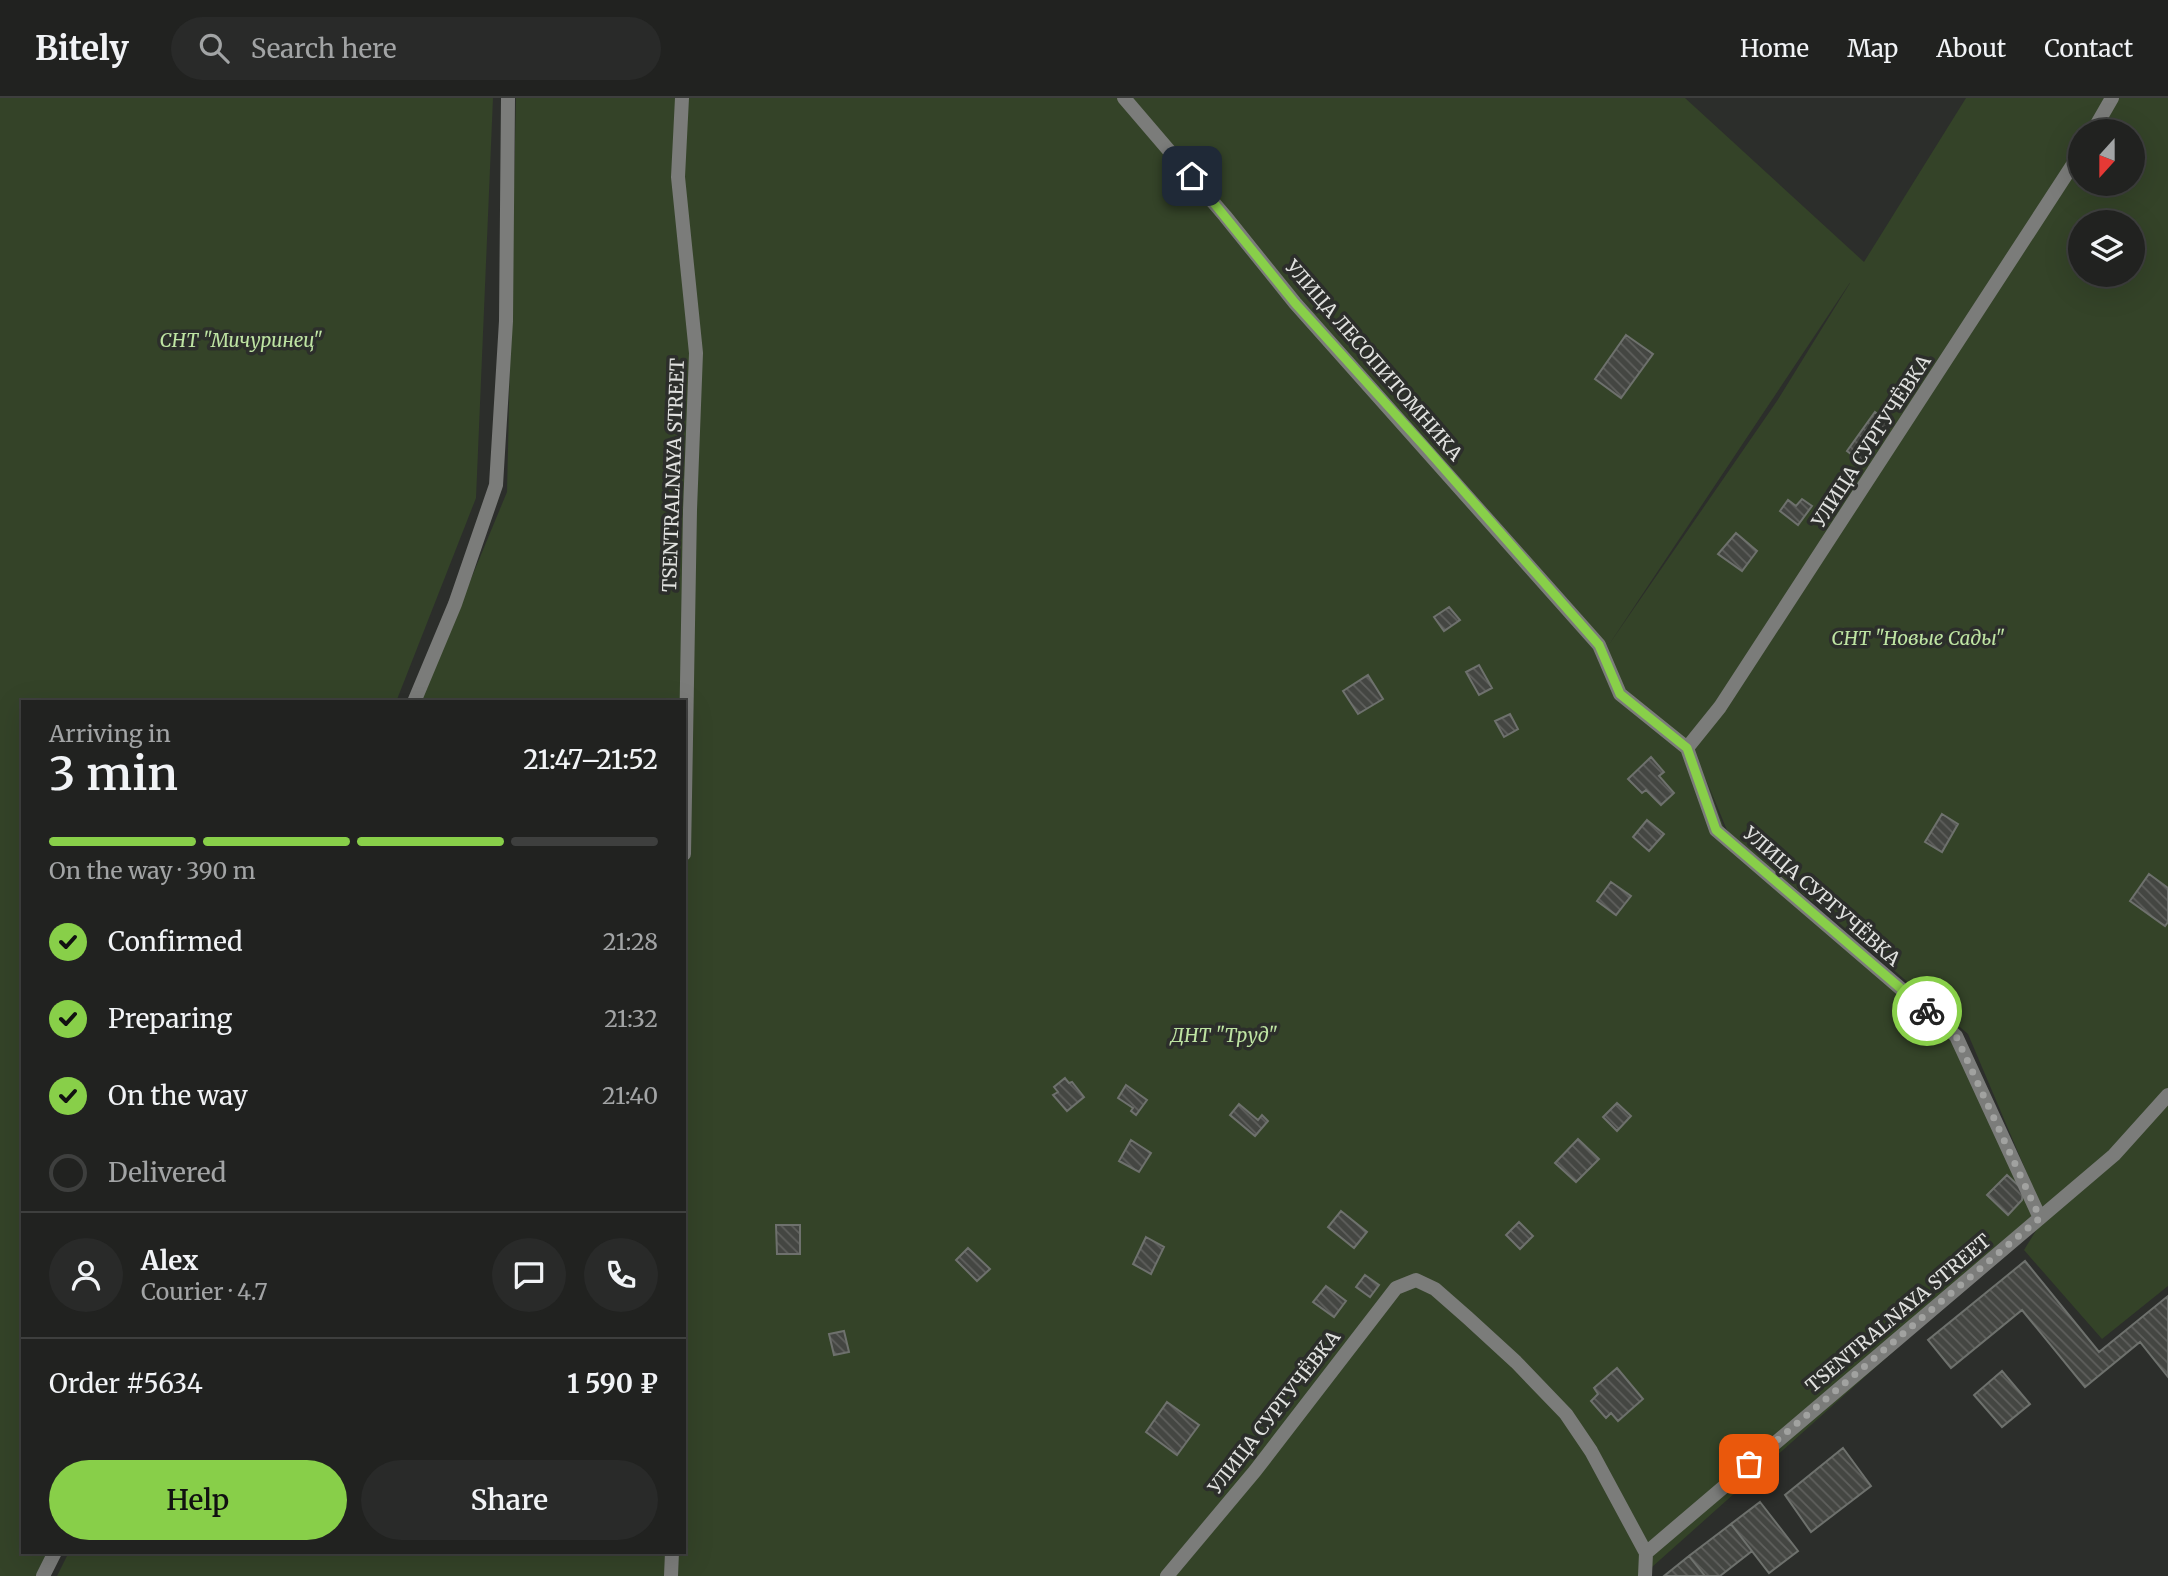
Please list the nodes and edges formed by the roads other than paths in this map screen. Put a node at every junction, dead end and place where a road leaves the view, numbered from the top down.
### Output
1 (508, 98) edge
2 (682, 98) edge
3 (1124, 98) edge
4 (2112, 98) edge
5 (2100, 119) edge
6 (2068, 172) edge
7 (415, 700) edge
8 (686, 739) edge
9 (1687, 748) junction
10 (2168, 1095) edge
11 (2040, 1218) junction
12 (1646, 1553) junction
13 (54, 1554) edge
14 (672, 1554) edge
15 (43, 1576) edge
16 (671, 1576) edge
17 (1167, 1576) edge
18 (1645, 1576) edge

1 - 7 street
2 - 8 street, TSENTRALNAYA STREET
3 - 9 street, УЛИЦА ЛЕСОПИТОМНИКА
4 - 5 street
6 - 9 street, УЛИЦА СУРГУЧЁВКА
9 - 11 street, УЛИЦА СУРГУЧЁВКА
10 - 11 street, TSENTRALNAYA STREET
11 - 12 street, TSENTRALNAYA STREET
12 - 17 street, УЛИЦА СУРГУЧЁВКА
12 - 18 street
13 - 15 street
14 - 16 street

